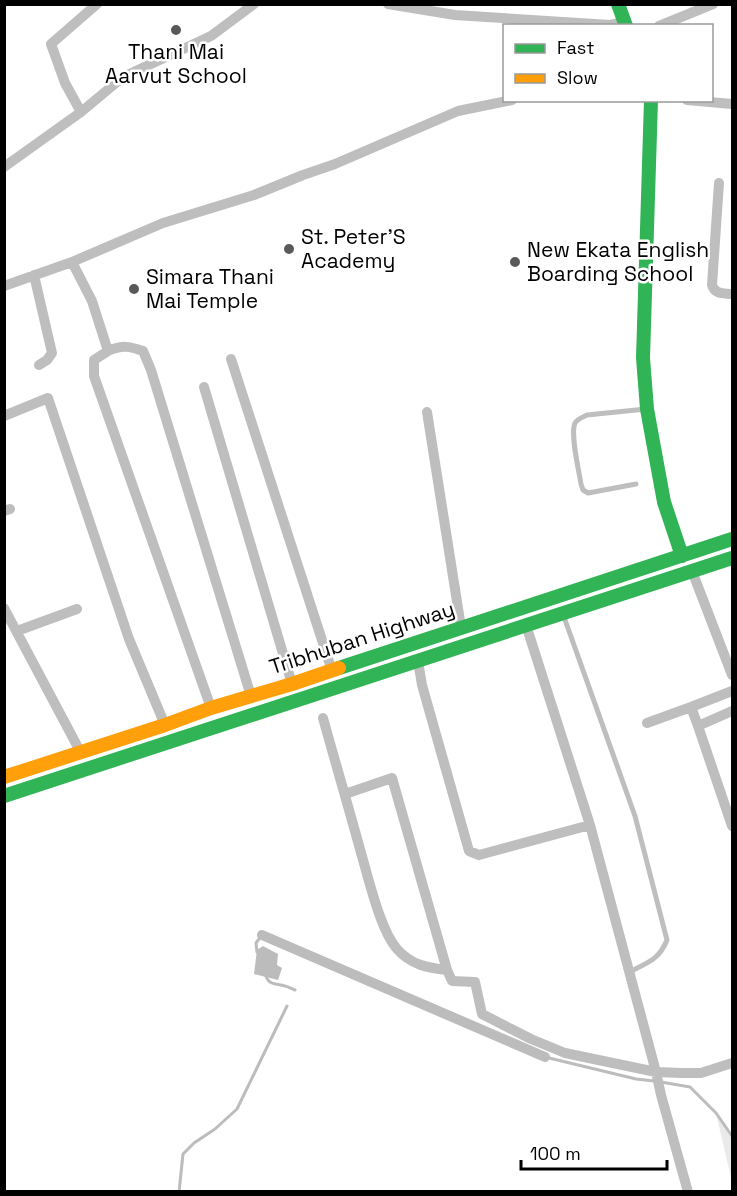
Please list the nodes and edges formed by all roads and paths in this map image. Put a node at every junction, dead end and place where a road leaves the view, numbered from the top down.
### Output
1 (97, 4) edge
2 (254, 4) edge
3 (388, 4) edge
4 (618, 4) edge
5 (713, 4) edge
6 (592, 24) edge
7 (625, 24) edge
8 (664, 24) edge
9 (503, 102) edge
10 (651, 102) edge
11 (710, 102) edge
12 (732, 104) edge
13 (81, 112) junction
14 (4, 167) edge
15 (719, 183) dead end
16 (72, 262) junction
17 (34, 275) junction
18 (4, 286) edge
19 (732, 294) edge
20 (108, 351) junction
21 (231, 359) dead end
22 (39, 365) dead end
23 (204, 387) dead end
24 (647, 409) junction
25 (427, 412) dead end
26 (4, 417) edge
27 (636, 484) dead end
28 (732, 539) edge
29 (682, 556) junction
30 (732, 558) edge
31 (692, 571) junction
32 (4, 608) edge
33 (77, 609) dead end
34 (562, 613) junction
35 (526, 625) junction
36 (461, 627) junction
37 (16, 631) junction
38 (418, 661) junction
39 (332, 671) junction
40 (732, 675) edge
41 (292, 684) junction
42 (732, 691) edge
43 (251, 696) junction
44 (691, 707) junction
45 (211, 708) junction
46 (732, 711) edge
47 (323, 718) dead end
48 (647, 723) dead end
49 (165, 725) junction
50 (698, 726) junction
51 (81, 753) junction
52 (4, 777) edge
53 (345, 794) junction
54 (4, 796) edge
55 (590, 825) junction
56 (732, 826) edge
57 (447, 970) junction
58 (629, 972) junction
59 (732, 1064) edge
60 (656, 1075) junction
61 (688, 1191) edge

1 - 13 street
2 - 13 street
3 - 6 street
4 - 7 main road
5 - 8 street
9 - 16 street
10 - 24 main road
11 - 12 street
13 - 14 street
15 - 19 street
16 - 17 street
16 - 20 street
17 - 18 street
17 - 22 street
20 - 43 street
20 - 45 street
21 - 39 street
23 - 41 street
24 - 27 lane
24 - 29 main road
25 - 36 street
26 - 49 street
28 - 29 main road, Tribhuban Highway
29 - 36 main road, Tribhuban Highway
30 - 31 main road, Tribhuban Highway
31 - 34 main road, Tribhuban Highway
31 - 40 street
32 - 37 street
33 - 37 street
34 - 35 main road, Tribhuban Highway
34 - 58 lane
35 - 38 main road, Tribhuban Highway
35 - 55 street
36 - 39 main road, Tribhuban Highway
37 - 51 street
38 - 54 main road, Tribhuban Highway
38 - 55 street
39 - 41 main road, Tribhuban Highway
41 - 43 main road, Tribhuban Highway
42 - 44 street
43 - 45 main road, Tribhuban Highway
44 - 48 street
44 - 50 street
45 - 49 main road, Tribhuban Highway
46 - 50 street
47 - 53 street
49 - 51 main road, Tribhuban Highway
50 - 56 street
51 - 52 main road, Tribhuban Highway
53 - 57 street
53 - 57 street
55 - 58 street
57 - 60 street
58 - 60 street
59 - 60 street
60 - 61 street

